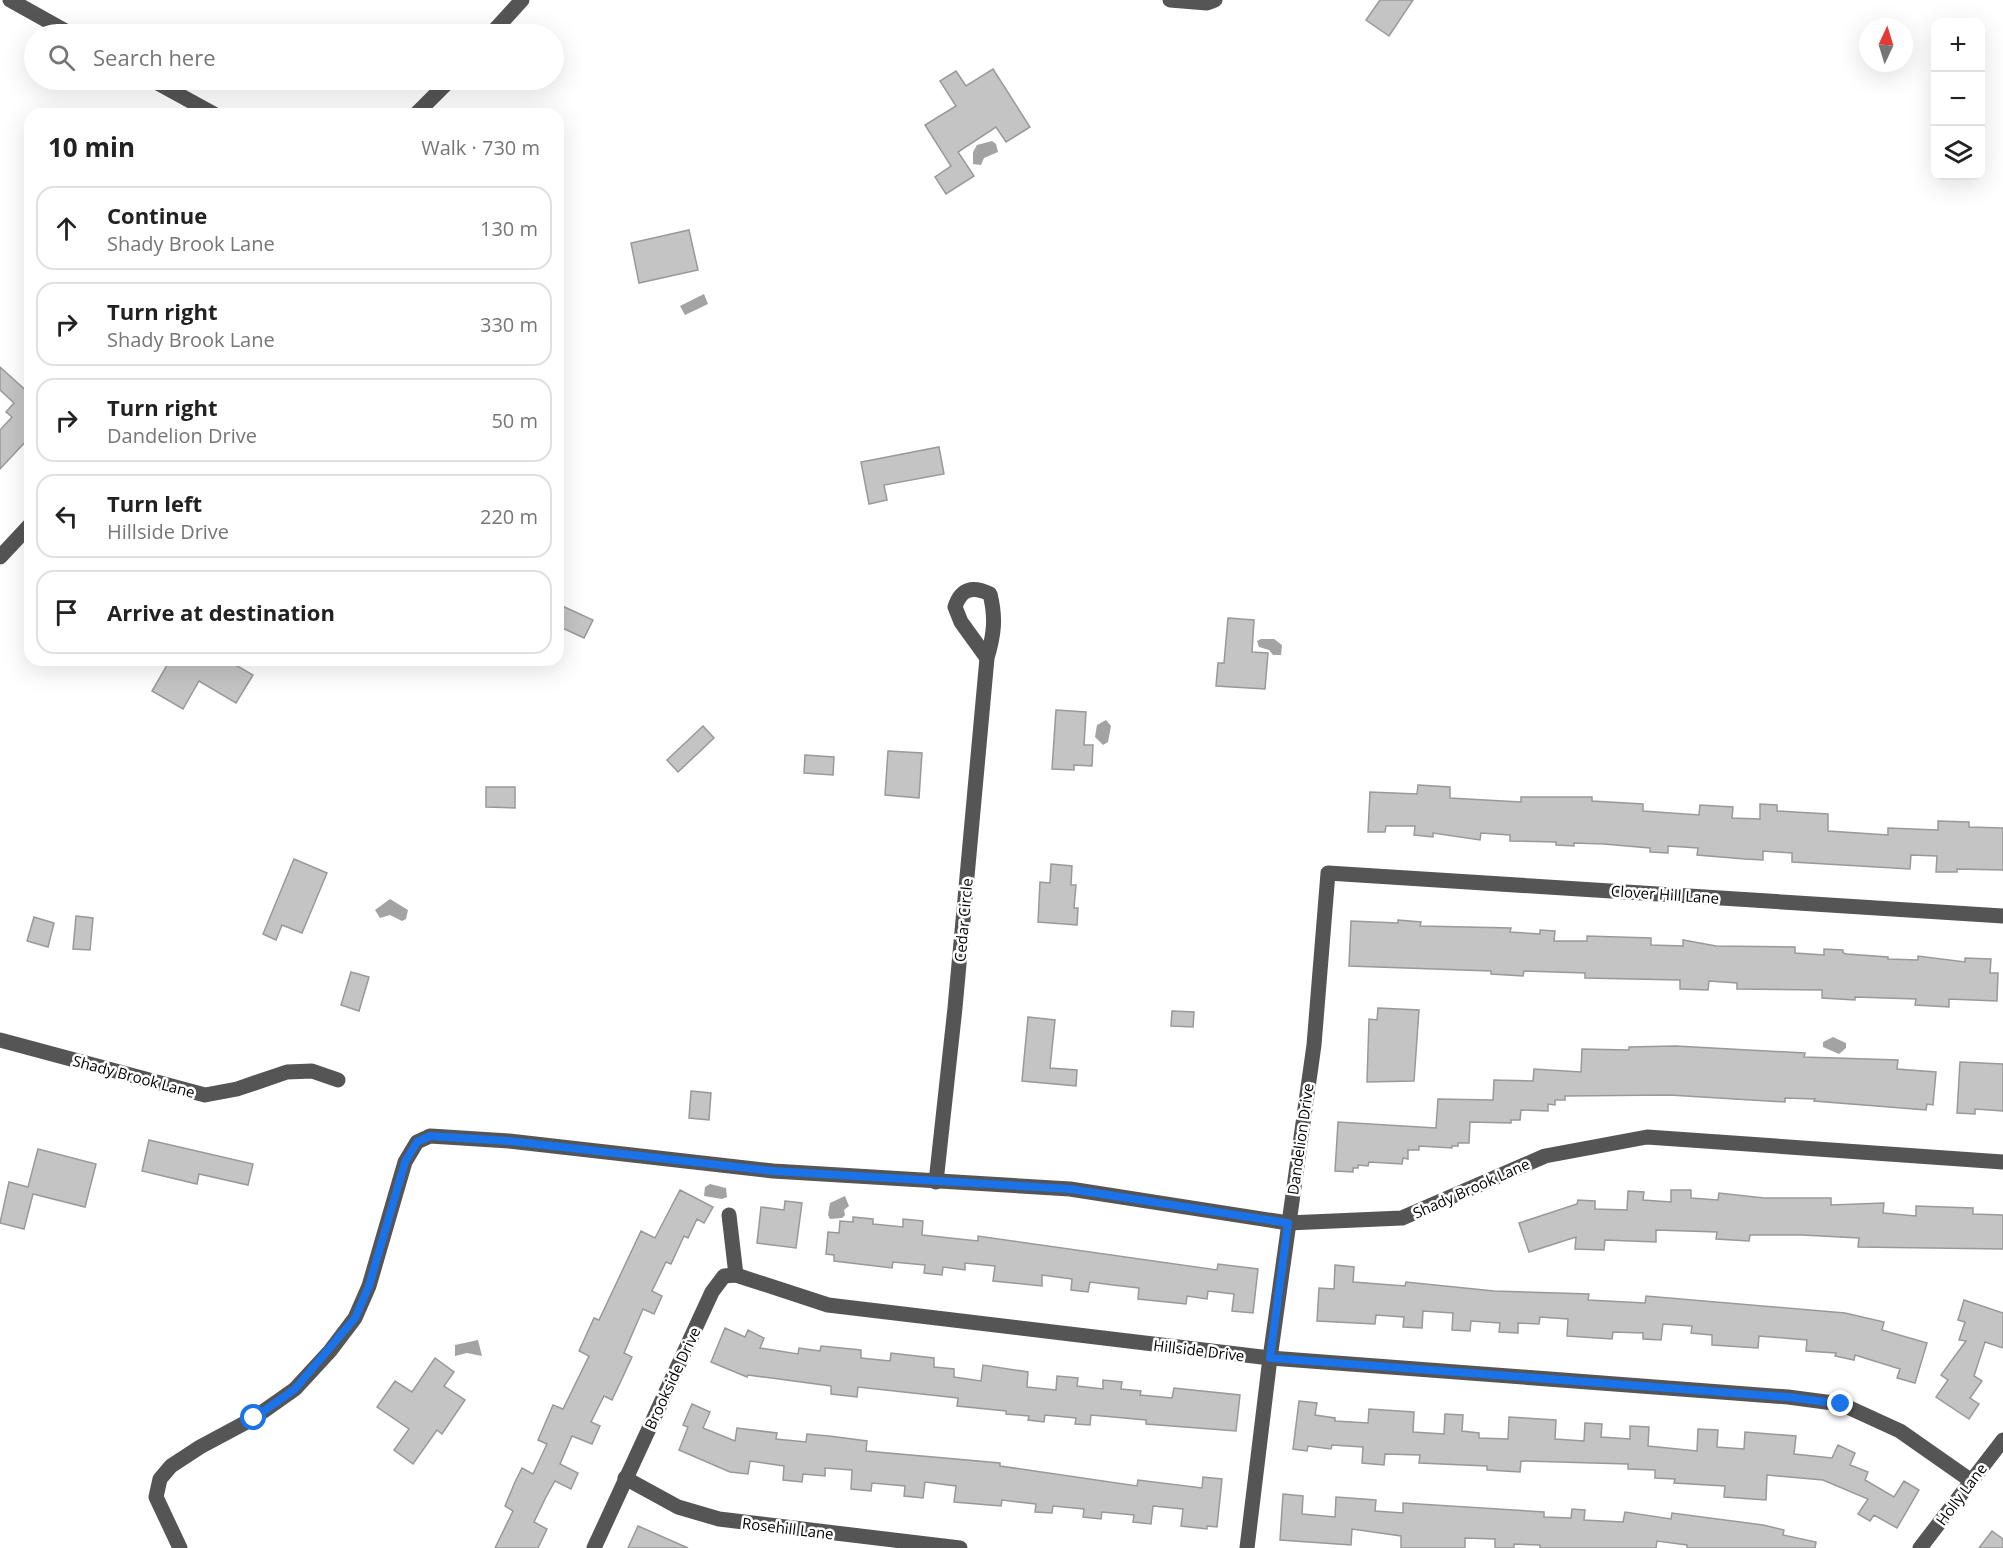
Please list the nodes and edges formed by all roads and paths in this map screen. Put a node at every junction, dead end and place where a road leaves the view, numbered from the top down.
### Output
1 (10, 0) edge
2 (522, 0) edge
3 (1170, 0) edge
4 (1215, 0) edge
5 (54, 24) edge
6 (500, 24) edge
7 (170, 90) edge
8 (440, 90) edge
9 (203, 108) edge
10 (422, 108) edge
11 (24, 531) edge
12 (0, 557) edge
13 (987, 658) dead end
14 (1328, 873) joint
15 (2003, 916) edge
16 (0, 1040) edge
17 (338, 1080) dead end
18 (2003, 1162) edge
19 (936, 1182) junction
20 (729, 1215) dead end
21 (1288, 1223) junction
22 (736, 1275) junction
23 (1270, 1358) junction
24 (2003, 1440) edge
25 (625, 1478) junction
26 (1970, 1480) junction
27 (180, 1548) edge
28 (594, 1548) edge
29 (960, 1548) edge
30 (1247, 1548) edge
31 (1920, 1548) edge

1 - 5 street
2 - 6 street
3 - 4 street
7 - 9 street
8 - 10 street
11 - 12 street
13 - 19 street, Cedar Circle
14 - 15 street, Clover Hill Lane
14 - 21 street, Dandelion Drive
16 - 17 street, Shady Brook Lane
18 - 21 street, Shady Brook Lane
19 - 21 street, Shady Brook Lane
19 - 27 street, Shady Brook Lane
20 - 22 street
21 - 23 street, Dandelion Drive
22 - 23 street, Hillside Drive
22 - 25 street, Brookside Drive
23 - 26 street, Hillside Drive
23 - 30 street, Dandelion Drive
24 - 26 street, Holly Lane
25 - 28 street, Brookside Drive
25 - 29 street, Rosehill Lane
26 - 31 street, Holly Lane

